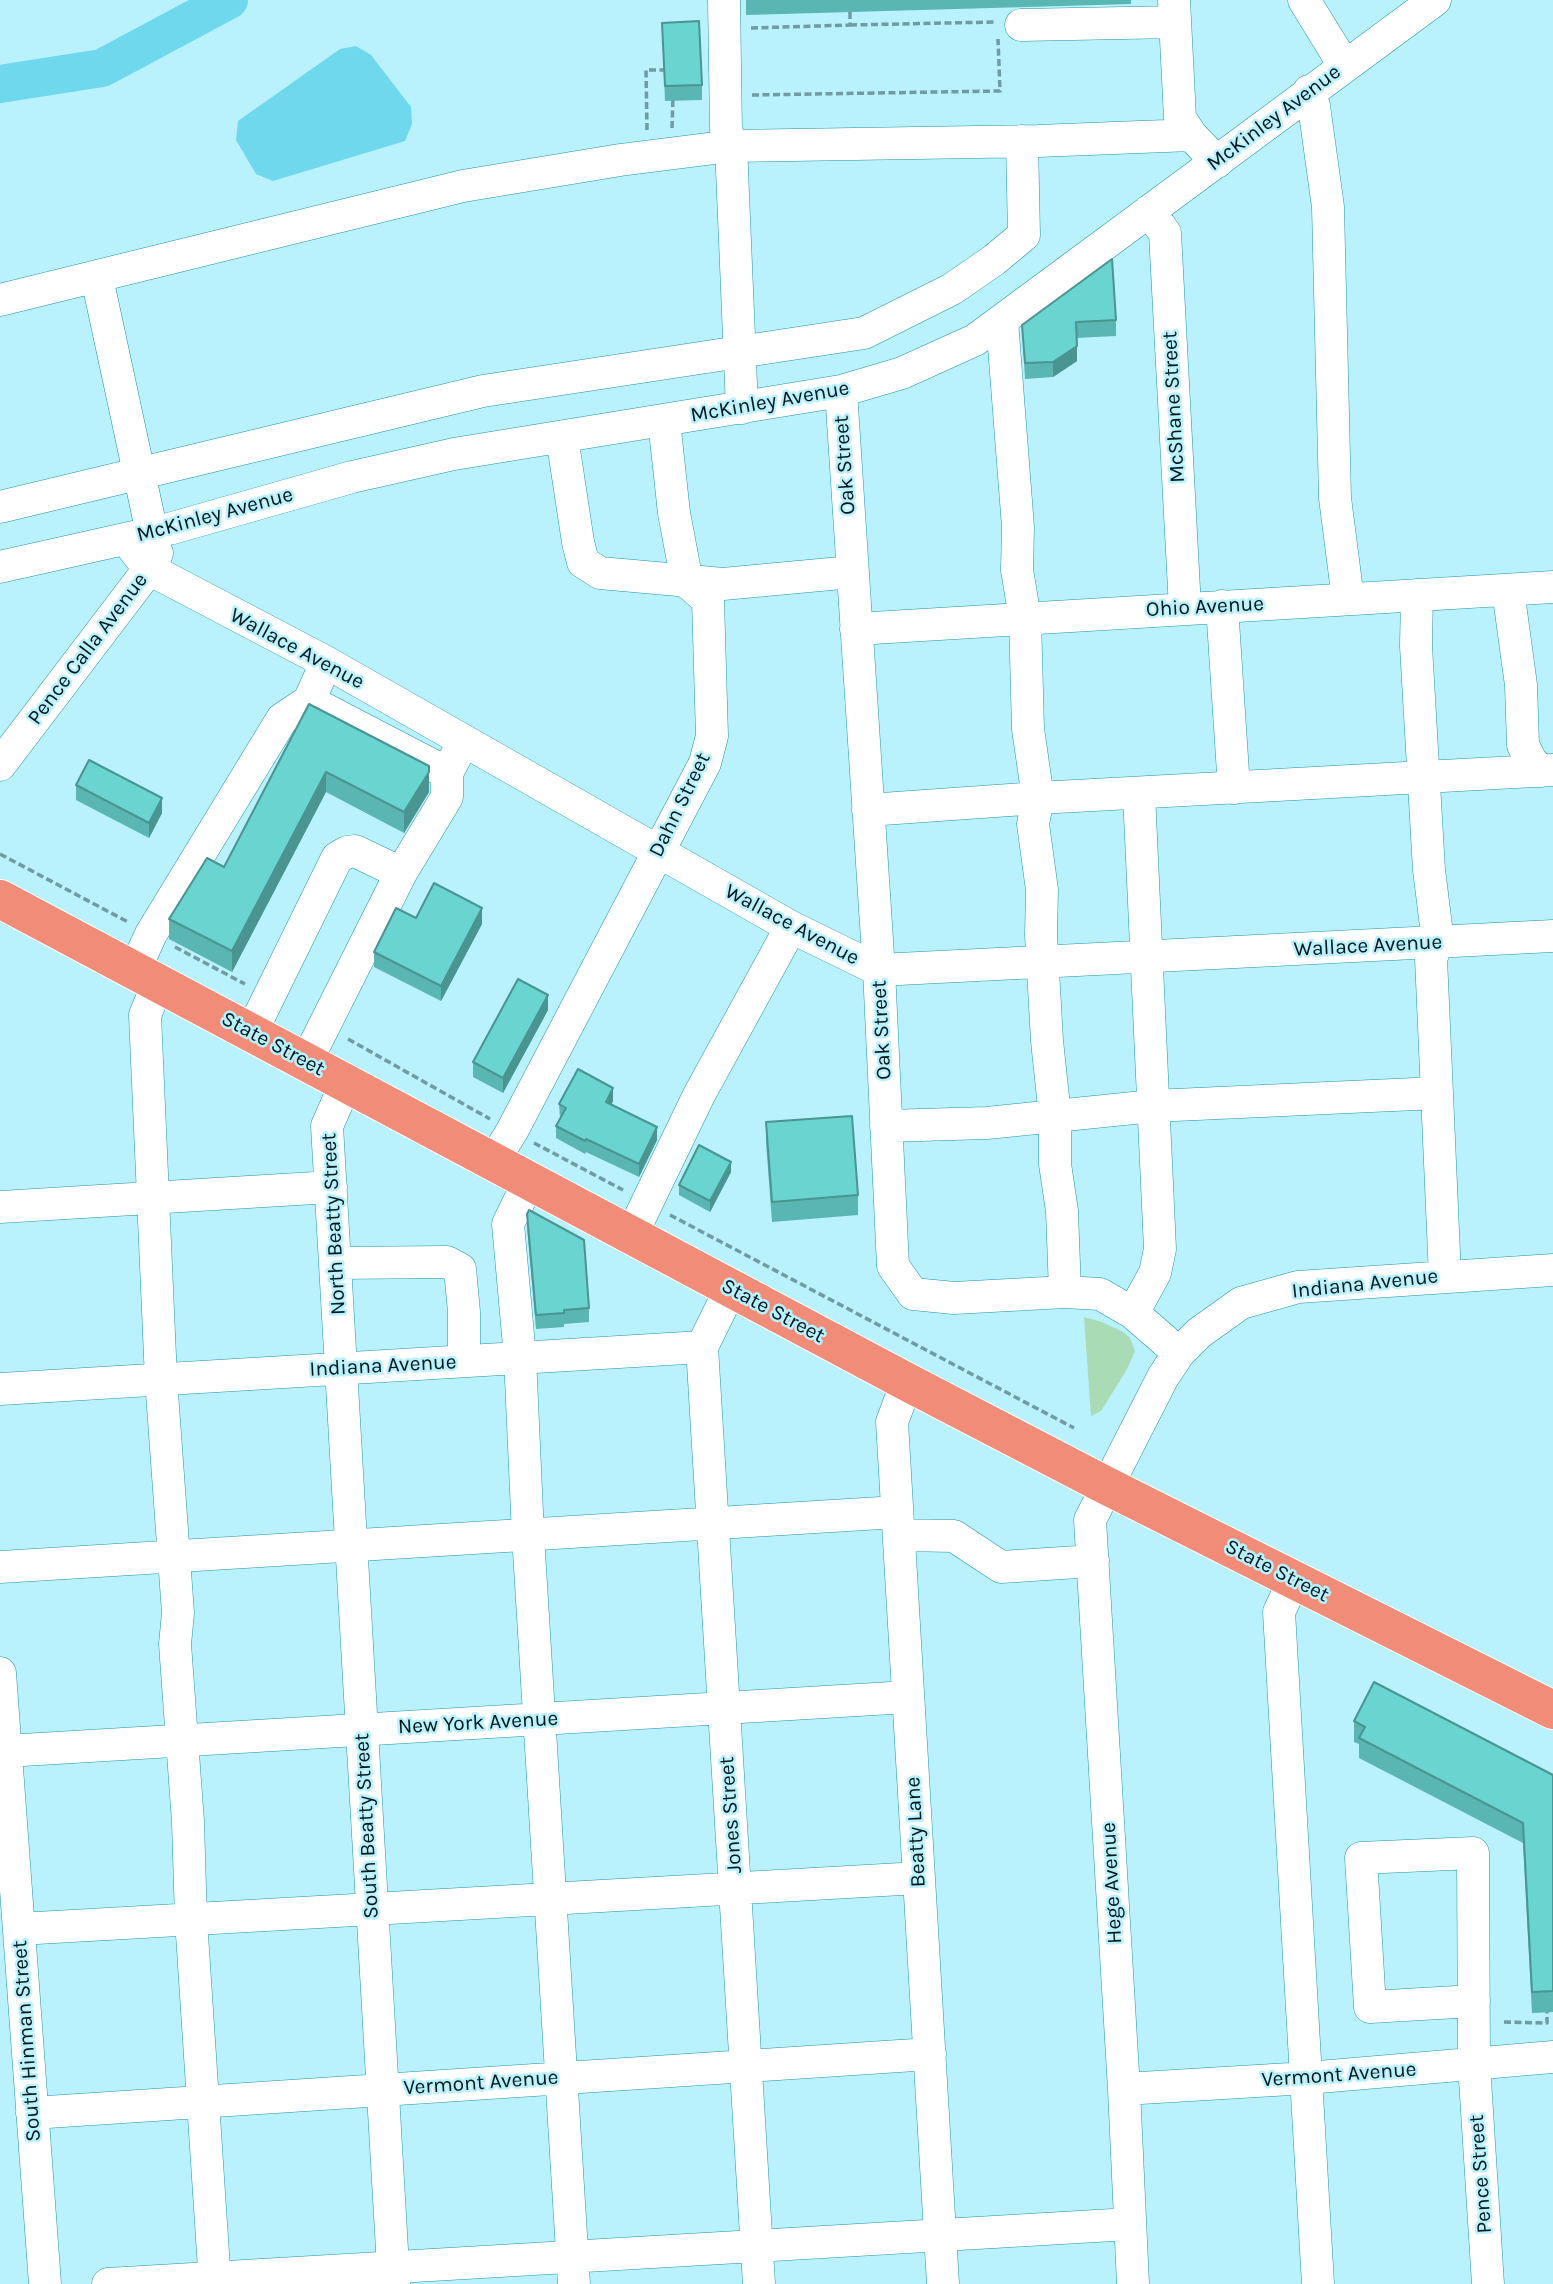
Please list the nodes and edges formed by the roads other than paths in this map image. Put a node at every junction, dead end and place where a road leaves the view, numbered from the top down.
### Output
1 (1304, 0) edge
2 (1435, 0) edge
3 (1174, 11) edge
4 (724, 14) edge
5 (1006, 27) road end
6 (1344, 65) junction
7 (1309, 92) junction
8 (1191, 135) junction
9 (1022, 141) junction
10 (731, 146) junction
11 (1217, 162) junction
12 (1149, 211) junction
13 (97, 278) junction
14 (0, 300) edge
15 (1002, 321) junction
16 (739, 351) junction
17 (841, 391) junction
18 (742, 408) junction
19 (664, 421) junction
20 (562, 437) junction
21 (139, 473) junction
22 (0, 508) edge
23 (149, 534) junction
24 (0, 567) edge
25 (149, 569) junction
26 (852, 572) junction
27 (687, 582) junction
28 (1553, 587) edge
29 (1508, 590) junction
30 (1417, 595) junction
31 (1348, 599) junction
32 (1222, 606) junction
33 (1185, 608) junction
34 (1025, 618) junction
35 (856, 629) junction
36 (326, 663) junction
37 (309, 701) junction
38 (464, 740) junction
39 (0, 765) edge
40 (1547, 771) edge
41 (447, 773) junction
42 (1425, 777) junction
43 (1234, 788) junction
44 (1139, 794) junction
45 (1038, 798) junction
46 (868, 810) junction
47 (657, 851) junction
48 (401, 873) junction
49 (0, 899) edge
50 (791, 927) junction
51 (1553, 936) edge
52 (1438, 942) junction
53 (1146, 957) junction
54 (1042, 962) junction
55 (879, 971) junction
56 (146, 977) junction
57 (251, 1032) junction
58 (306, 1062) junction
59 (346, 1083) junction
60 (1437, 1093) junction
61 (1153, 1106) junction
62 (1055, 1116) junction
63 (886, 1126) junction
64 (493, 1162) junction
65 (529, 1181) junction
66 (331, 1187) junction
67 (153, 1198) junction
68 (0, 1207) edge
69 (631, 1236) junction
70 (335, 1263) junction
71 (512, 1267) junction
72 (460, 1269) junction
73 (1553, 1270) edge
74 (1445, 1276) junction
75 (731, 1288) junction
76 (1065, 1292) junction
77 (1133, 1313) junction
78 (702, 1347) junction
79 (1180, 1353) junction
80 (520, 1357) junction
81 (464, 1361) junction
82 (341, 1368) junction
83 (161, 1379) junction
84 (907, 1382) junction
85 (0, 1389) edge
86 (1107, 1486) junction
87 (713, 1523) junction
88 (898, 1523) junction
89 (528, 1535) junction
90 (351, 1546) junction
91 (173, 1556) junction
92 (1093, 1561) junction
93 (0, 1567) edge
94 (1294, 1580) junction
95 (0, 1673) edge
96 (908, 1697) junction
97 (724, 1708) junction
98 (1553, 1710) edge
99 (540, 1719) junction
100 (361, 1730) junction
101 (181, 1741) junction
102 (6, 1751) junction
103 (919, 1878) junction
104 (735, 1888) junction
105 (550, 1899) junction
106 (372, 1909) junction
107 (191, 1919) junction
108 (19, 1929) junction
109 (1474, 2001) junction
110 (930, 2054) junction
111 (1553, 2057) edge
112 (1474, 2064) junction
113 (746, 2066) junction
114 (562, 2078) junction
115 (1307, 2078) junction
116 (1124, 2089) junction
117 (382, 2090) junction
118 (205, 2101) junction
119 (32, 2113) junction
120 (1130, 2224) junction
121 (940, 2235) junction
122 (757, 2245) junction
123 (573, 2270) edge
124 (393, 2276) edge
125 (214, 2281) edge
126 (45, 2284) edge
127 (108, 2284) edge
128 (759, 2284) edge
129 (943, 2284) edge
130 (1133, 2284) edge
131 (1318, 2284) edge
132 (1488, 2284) edge

1 - 6 street
2 - 6 street, McKinley Avenue
3 - 5 street
3 - 8 street
4 - 10 street
6 - 7 street, McKinley Avenue
7 - 11 street, McKinley Avenue
7 - 31 street
8 - 9 street
8 - 11 street
9 - 10 street
9 - 16 street
10 - 13 street
10 - 16 street
11 - 12 street, McKinley Avenue
12 - 15 street, McKinley Avenue
12 - 33 street, McShane Street
13 - 14 street
13 - 21 street
15 - 17 street, McKinley Avenue
15 - 34 street
16 - 18 street
16 - 21 street
17 - 18 street, McKinley Avenue
17 - 26 street, Oak Street
18 - 19 street, McKinley Avenue
19 - 20 street, McKinley Avenue
19 - 27 street, Dahn Street
20 - 23 street, McKinley Avenue
20 - 27 street
21 - 22 street
21 - 23 street
23 - 24 street, McKinley Avenue
23 - 25 street, Wallace Avenue
25 - 36 street, Wallace Avenue
25 - 39 street, Pence Calla Avenue
26 - 27 street
26 - 35 street, Oak Street
27 - 47 street, Dahn Street
28 - 29 street, Ohio Avenue
29 - 30 street, Ohio Avenue
29 - 40 street
30 - 31 street, Ohio Avenue
30 - 42 street
31 - 32 street, Ohio Avenue
32 - 33 street, Ohio Avenue
32 - 43 street
33 - 34 street, Ohio Avenue
34 - 35 street, Ohio Avenue
34 - 45 street
35 - 46 street, Oak Street
36 - 37 street
36 - 38 street, Wallace Avenue
37 - 41 street
37 - 56 street
38 - 41 street
38 - 47 street, Wallace Avenue
40 - 42 street
41 - 48 street
42 - 43 street
42 - 52 street
43 - 44 street
44 - 45 street
44 - 53 street
45 - 46 street
45 - 54 street
46 - 55 street, Oak Street
47 - 50 street, Wallace Avenue
47 - 64 street, Dahn Street
48 - 57 street
48 - 58 street
49 - 56 highway, State Street
50 - 55 street, Wallace Avenue
50 - 69 street
51 - 52 street, Wallace Avenue
52 - 53 street, Wallace Avenue
52 - 60 street
53 - 54 street, Wallace Avenue
53 - 61 street
54 - 55 street, Wallace Avenue
54 - 62 street
55 - 63 street, Oak Street
56 - 57 highway, State Street
56 - 67 street
57 - 58 highway, State Street
58 - 59 highway, State Street
59 - 64 highway, State Street
59 - 66 street, North Beatty Street
60 - 61 street
60 - 74 street
61 - 62 street
61 - 77 street
62 - 63 street
62 - 76 street
63 - 76 street, Oak Street
64 - 65 highway, State Street
65 - 69 highway, State Street
65 - 71 street
66 - 67 street
66 - 70 street, North Beatty Street
67 - 68 street
67 - 83 street
69 - 75 highway, State Street
70 - 72 street
70 - 82 street, North Beatty Street
71 - 72 street
71 - 80 street
72 - 81 street
73 - 74 street, Indiana Avenue
74 - 79 street, Indiana Avenue
75 - 78 street
75 - 84 highway, State Street
76 - 77 street, Oak Street
77 - 79 street, Oak Street
78 - 80 street, Indiana Avenue
78 - 87 street, Jones Street
79 - 86 street, Indiana Avenue
80 - 81 street, Indiana Avenue
80 - 89 street
81 - 82 street, Indiana Avenue
82 - 83 street, Indiana Avenue
82 - 90 street, South Beatty Street
83 - 85 street, Indiana Avenue
83 - 91 street
84 - 86 highway, State Street
84 - 88 street, Beatty Lane
86 - 92 street, Hege Avenue
86 - 94 highway, State Street
87 - 88 street
87 - 89 street
87 - 97 street, Jones Street
88 - 92 street
88 - 96 street, Beatty Lane
89 - 90 street
89 - 99 street
90 - 91 street
90 - 100 street, South Beatty Street
91 - 93 street
91 - 101 street
92 - 116 street, Hege Avenue
94 - 98 highway, State Street
94 - 115 street
95 - 102 street, South Hinman Street
96 - 97 street, New York Avenue
96 - 103 street, Beatty Lane
97 - 99 street, New York Avenue
97 - 104 street, Jones Street
99 - 100 street, New York Avenue
99 - 105 street
100 - 101 street, New York Avenue
100 - 106 street, South Beatty Street
101 - 102 street, New York Avenue
101 - 107 street
102 - 108 street, South Hinman Street
103 - 104 street
103 - 110 street, Beatty Lane
104 - 105 street
104 - 113 street, Jones Street
105 - 106 street
105 - 114 street
106 - 107 street
106 - 117 street, South Beatty Street
107 - 108 street
107 - 118 street
108 - 119 street, South Hinman Street
109 - 109 street, Pence Street
109 - 112 street, Pence Street
110 - 113 street, Vermont Avenue
110 - 121 street, Beatty Lane
111 - 112 street, Vermont Avenue
112 - 115 street, Vermont Avenue
112 - 132 street, Pence Street
113 - 114 street, Vermont Avenue
113 - 122 street, Jones Street
114 - 117 street, Vermont Avenue
114 - 123 street
115 - 116 street, Vermont Avenue
115 - 131 street
116 - 120 street, Hege Avenue
117 - 118 street, Vermont Avenue
117 - 124 street, South Beatty Street
118 - 119 street, Vermont Avenue
118 - 125 street
119 - 126 street, South Hinman Street
120 - 121 street
120 - 130 street, Hege Avenue
121 - 122 street
121 - 129 street, Beatty Lane
122 - 123 street
122 - 128 street, Jones Street
123 - 124 street
124 - 125 street
125 - 127 street

